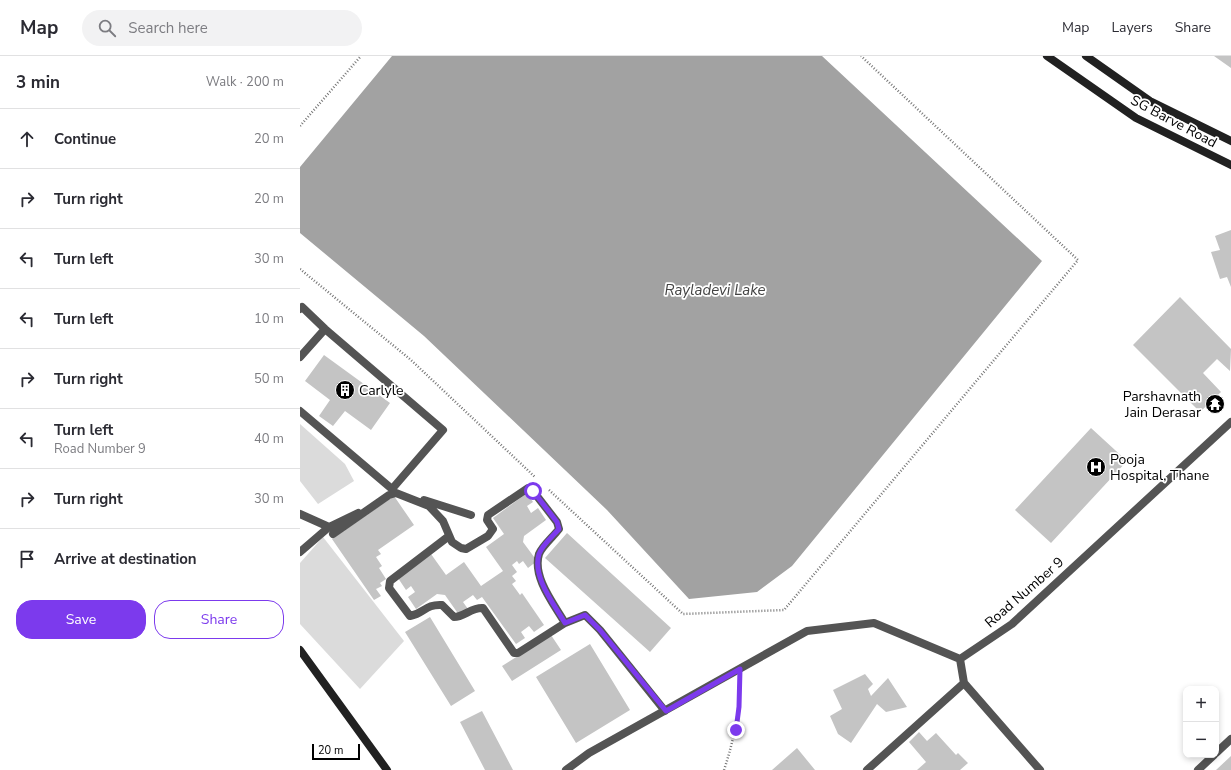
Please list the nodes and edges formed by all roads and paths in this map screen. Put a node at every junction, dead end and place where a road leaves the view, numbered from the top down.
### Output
1 (361, 56) edge
2 (861, 56) edge
3 (1047, 56) edge
4 (1086, 56) edge
5 (300, 126) edge
6 (1231, 141) edge
7 (1231, 165) edge
8 (300, 269) edge
9 (300, 309) edge
10 (325, 329) junction
11 (300, 357) edge
12 (300, 411) edge
13 (1231, 422) edge
14 (536, 478) dead end
15 (392, 489) junction
16 (548, 489) dead end
17 (300, 514) edge
18 (471, 515) dead end
19 (331, 530) junction
20 (449, 536) junction
21 (300, 552) edge
22 (565, 623) junction
23 (300, 650) edge
24 (960, 659) junction
25 (740, 669) junction
26 (964, 683) junction
27 (666, 711) junction
28 (1231, 739) edge
29 (1219, 750) edge
30 (1211, 758) edge
31 (387, 770) edge
32 (566, 770) edge
33 (724, 770) edge
34 (867, 770) edge
35 (1040, 770) edge
36 (1198, 770) edge

1 - 5 path
2 - 16 path
3 - 7 main road, SG Barve Road
4 - 6 main road, SG Barve Road
8 - 14 path
9 - 10 street
10 - 11 street
10 - 15 street
12 - 15 street
13 - 24 street, Road Number 9
15 - 18 street
15 - 19 street
17 - 19 street
19 - 20 street
19 - 21 street
20 - 22 street
20 - 22 street
22 - 27 street
23 - 31 main road
24 - 25 street
24 - 26 street
25 - 27 street
25 - 33 path
26 - 34 street
26 - 35 street
27 - 32 street
28 - 29 street
30 - 36 street

